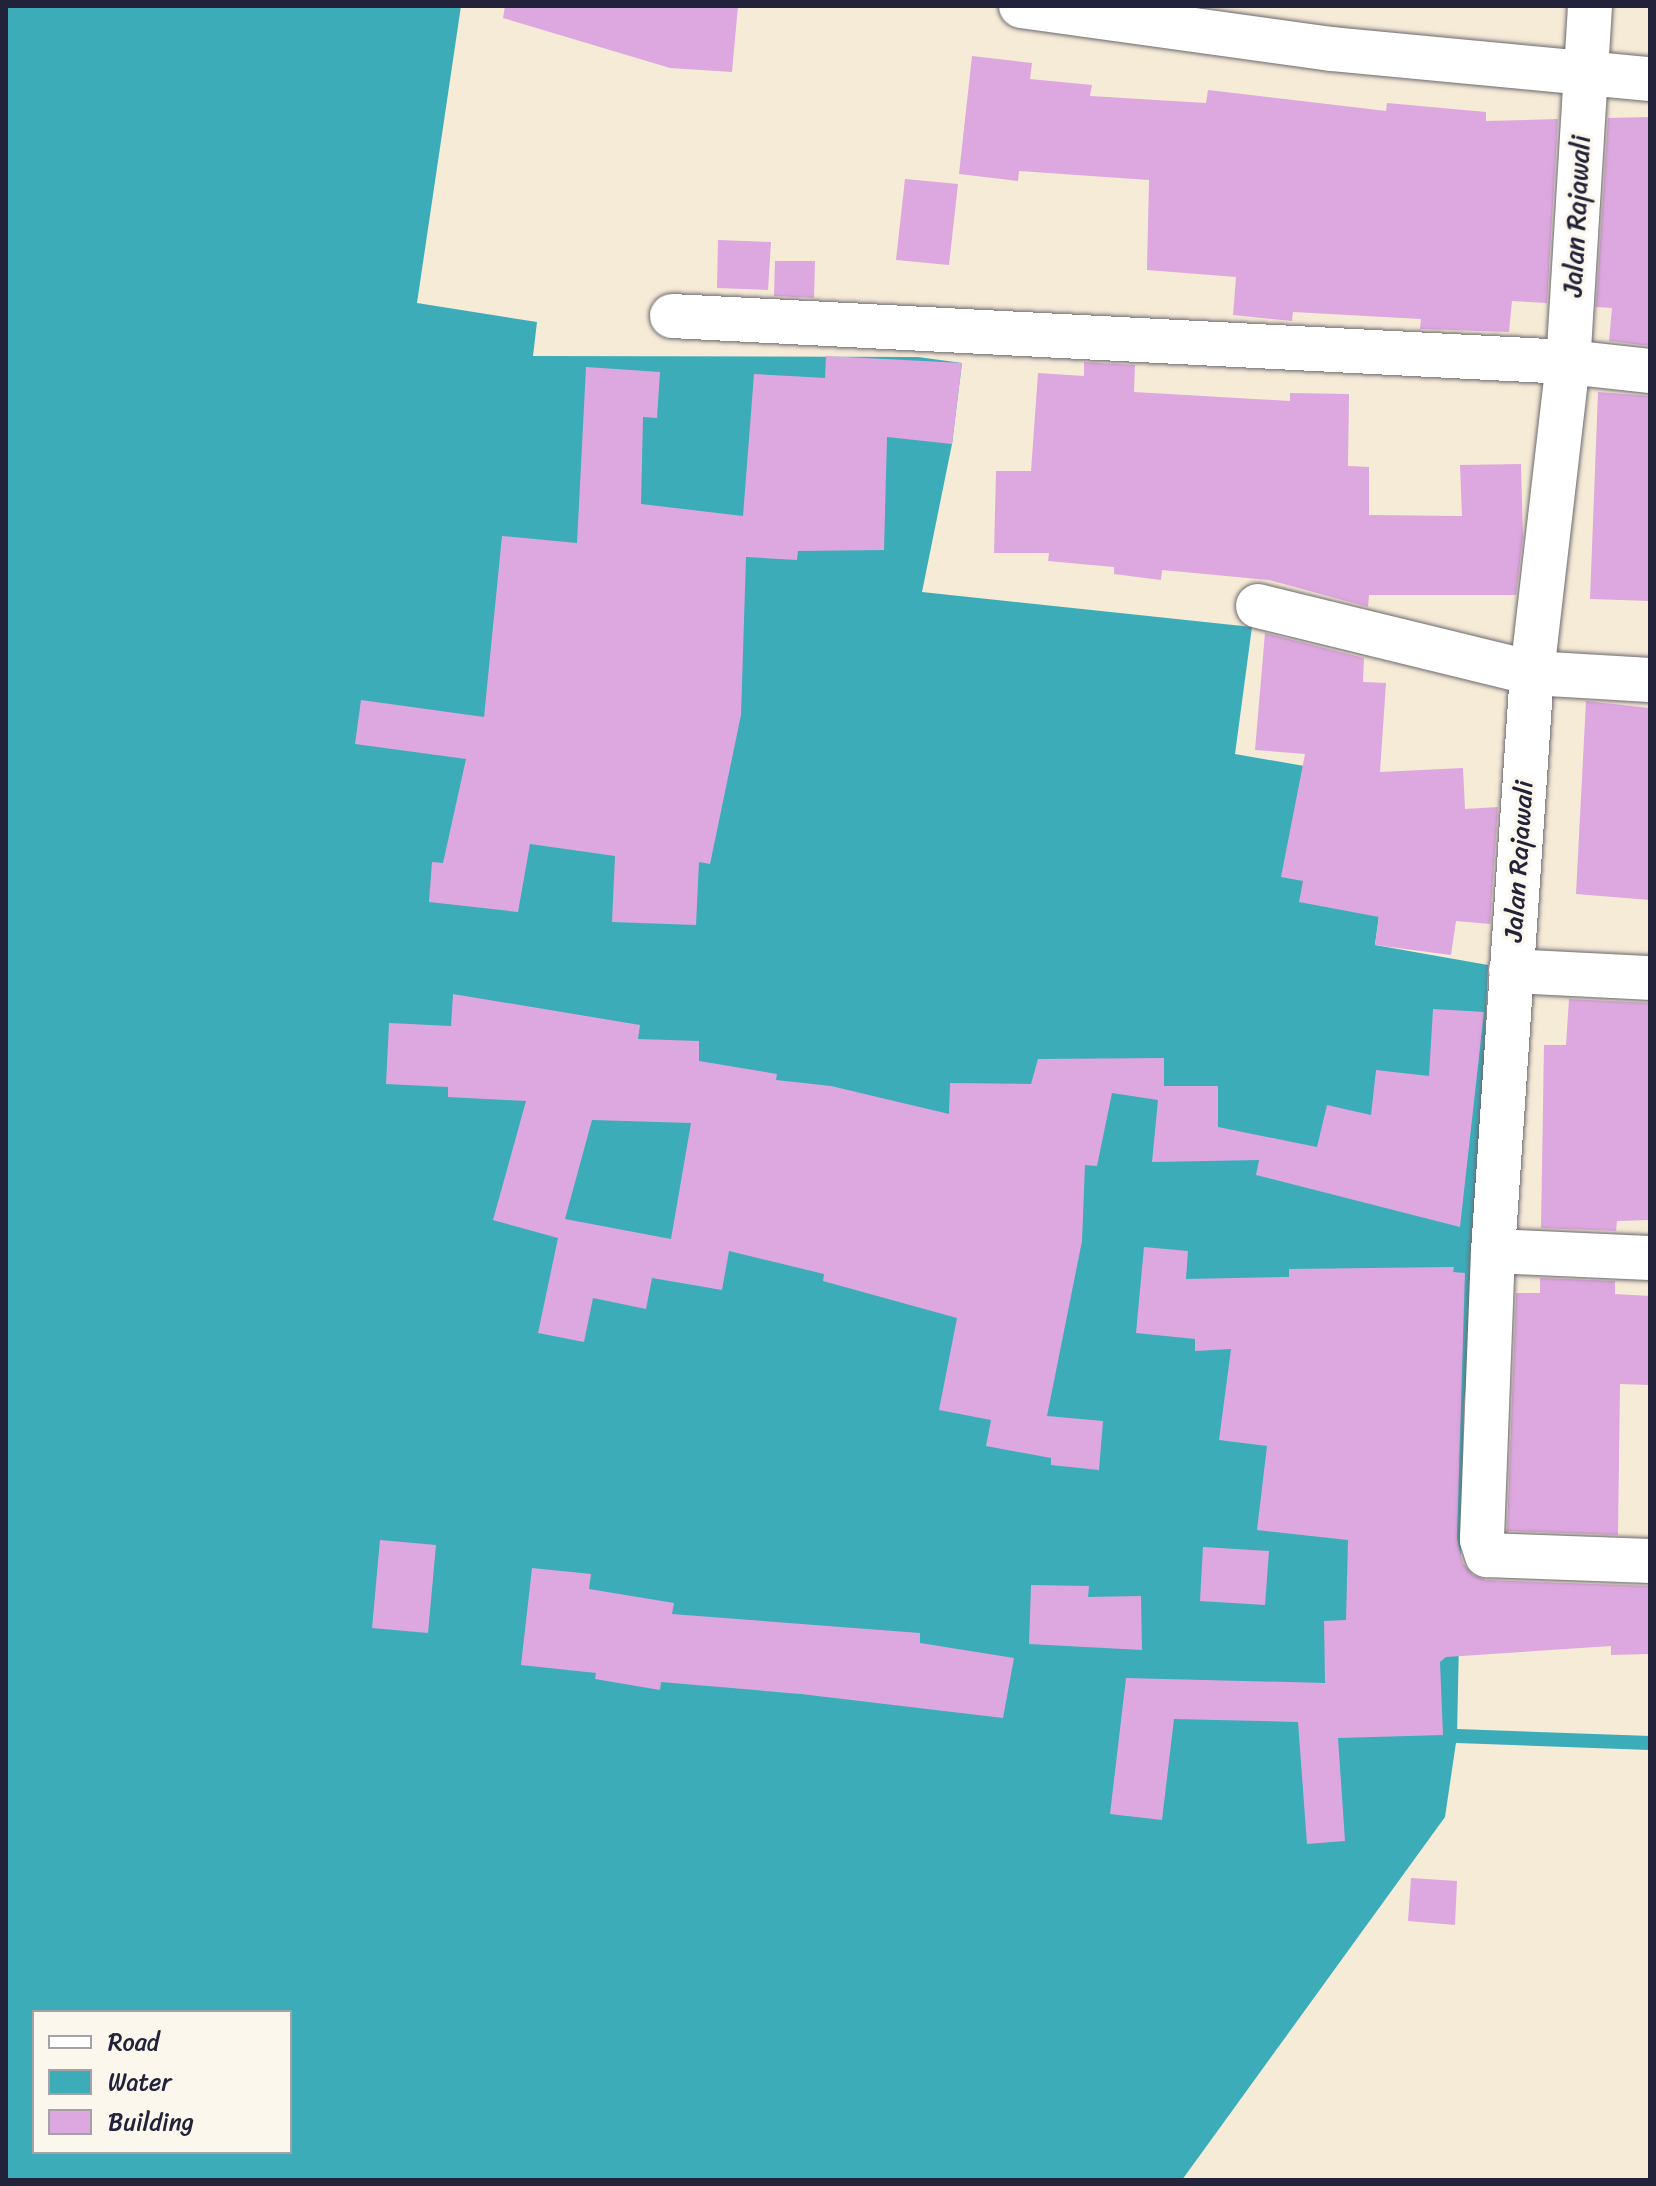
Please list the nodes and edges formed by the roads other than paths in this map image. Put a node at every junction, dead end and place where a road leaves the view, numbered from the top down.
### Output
1 (1021, 6) edge
2 (1590, 6) edge
3 (1585, 72) junction
4 (1650, 79) edge
5 (672, 316) dead end
6 (1568, 362) junction
7 (1650, 371) edge
8 (1258, 606) dead end
9 (1532, 673) junction
10 (1650, 680) edge
11 (1511, 971) junction
12 (1650, 978) edge
13 (1493, 1251) junction
14 (1650, 1258) edge
15 (1650, 1561) edge

1 - 3 street
2 - 3 street, Jalan Rajawali
3 - 4 street
3 - 6 street, Jalan Rajawali
5 - 6 street
6 - 7 street
6 - 9 street, Jalan Rajawali
8 - 9 street
9 - 10 street
9 - 11 street, Jalan Rajawali
11 - 12 street
11 - 13 street, Jalan Rajawali
13 - 14 street
13 - 15 street, Jalan Rajawali

